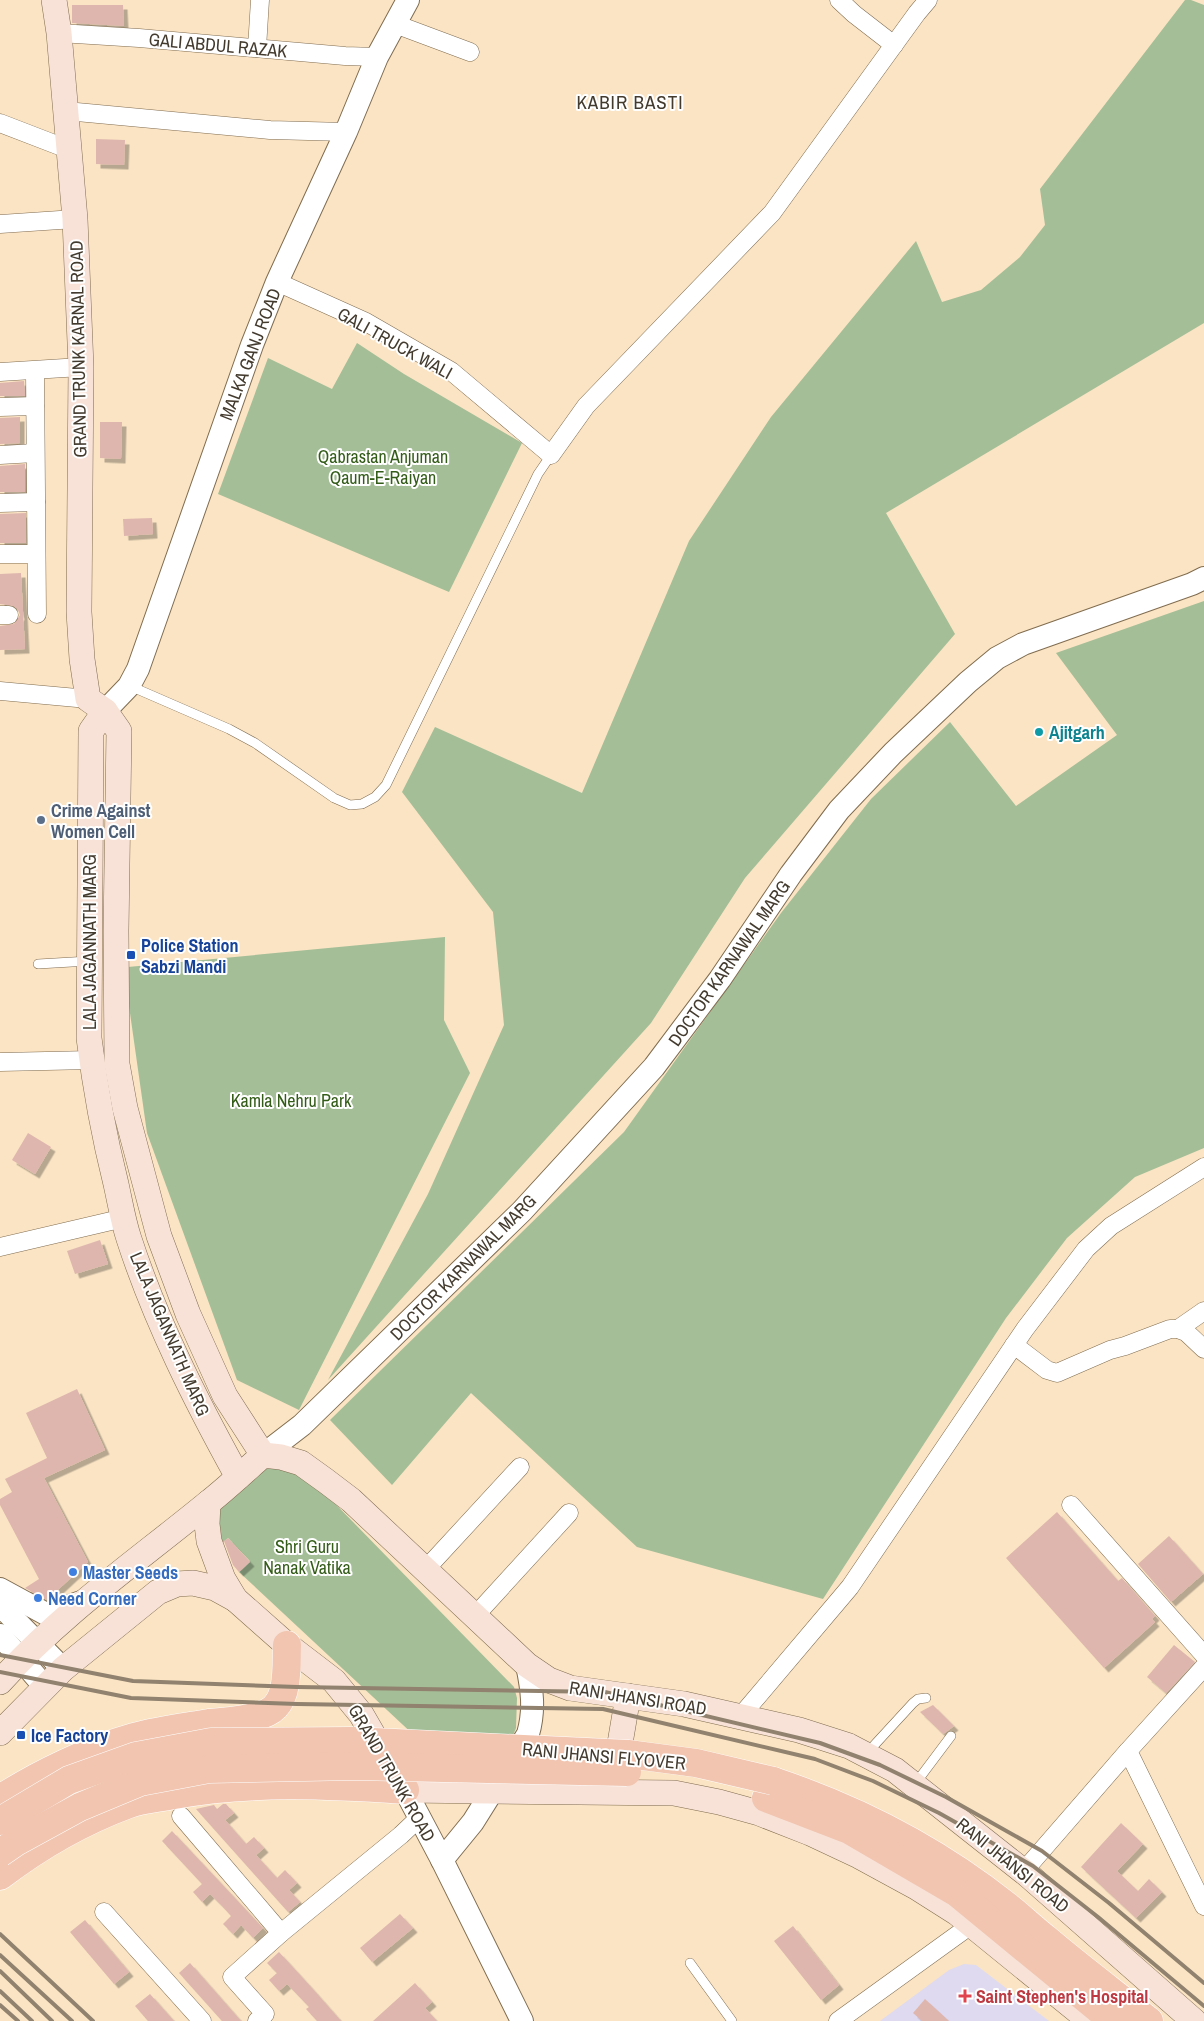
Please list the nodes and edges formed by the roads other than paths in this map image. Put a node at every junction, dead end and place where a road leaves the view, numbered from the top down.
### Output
1 (54, 0) edge
2 (260, 0) edge
3 (408, 0) edge
4 (840, 0) edge
5 (928, 0) edge
6 (395, 24) junction
7 (60, 34) junction
8 (894, 45) junction
9 (257, 48) junction
10 (470, 52) dead end
11 (377, 57) junction
12 (66, 112) junction
13 (0, 122) edge
14 (346, 132) junction
15 (70, 150) junction
16 (75, 219) junction
17 (0, 224) edge
18 (277, 282) junction
19 (81, 367) junction
20 (34, 371) junction
21 (0, 372) edge
22 (35, 406) junction
23 (0, 407) edge
24 (35, 453) junction
25 (551, 455) junction
26 (0, 456) edge
27 (36, 502) junction
28 (0, 504) edge
29 (0, 554) edge
30 (36, 554) junction
31 (1204, 578) edge
32 (37, 614) dead end
33 (130, 686) junction
34 (0, 691) edge
35 (97, 705) junction
36 (89, 961) junction
37 (38, 964) dead end
38 (0, 1062) edge
39 (93, 1071) junction
40 (120, 1078) junction
41 (1204, 1167) edge
42 (124, 1218) junction
43 (0, 1248) edge
44 (1204, 1310) edge
45 (1178, 1329) junction
46 (1014, 1345) junction
47 (1204, 1349) edge
48 (302, 1425) junction
49 (262, 1455) junction
50 (301, 1463) junction
51 (520, 1467) dead end
52 (238, 1477) junction
53 (208, 1503) junction
54 (1072, 1505) dead end
55 (568, 1513) dead end
56 (425, 1570) junction
57 (0, 1588) edge
58 (235, 1600) junction
59 (82, 1602) junction
60 (0, 1604) edge
61 (474, 1617) junction
62 (0, 1635) edge
63 (287, 1645) junction
64 (28, 1652) junction
65 (1203, 1654) edge
66 (527, 1665) junction
67 (63, 1669) junction
68 (0, 1682) edge
69 (44, 1686) junction
70 (628, 1696) junction
71 (926, 1698) dead end
72 (740, 1717) junction
73 (0, 1733) edge
74 (951, 1736) dead end
75 (1128, 1751) junction
76 (865, 1755) junction
77 (914, 1785) junction
78 (405, 1790) junction
79 (492, 1792) junction
80 (612, 1793) junction
81 (0, 1799) edge
82 (181, 1816) dead end
83 (420, 1817) junction
84 (0, 1821) edge
85 (0, 1853) edge
86 (442, 1860) junction
87 (1024, 1872) junction
88 (0, 1876) edge
89 (1204, 1906) edge
90 (104, 1912) dead end
91 (971, 1924) junction
92 (281, 1933) junction
93 (690, 1964) dead end
94 (202, 2021) edge
95 (257, 2021) edge
96 (522, 2021) edge
97 (732, 2021) edge
98 (838, 2021) edge
99 (1090, 2021) edge
100 (1113, 2021) edge
101 (1149, 2021) edge
102 (1194, 2021) edge

1 - 7 main road, GRAND TRUNK KARNAL ROAD
2 - 9 street
3 - 6 street, MALKA GANJ ROAD
4 - 8 street
5 - 8 street
6 - 10 street
6 - 11 street, MALKA GANJ ROAD
7 - 9 street, GALI ABDUL RAZAK
7 - 12 main road, GRAND TRUNK KARNAL ROAD
8 - 25 street
9 - 11 street, GALI ABDUL RAZAK
11 - 14 street, MALKA GANJ ROAD
12 - 14 street
12 - 15 main road, GRAND TRUNK KARNAL ROAD
13 - 15 street
14 - 18 street, MALKA GANJ ROAD
15 - 16 main road, GRAND TRUNK KARNAL ROAD
16 - 17 street
16 - 19 main road, GRAND TRUNK KARNAL ROAD
18 - 25 street, GALI TRUCK WALI
18 - 33 street, MALKA GANJ ROAD
19 - 20 street
19 - 35 main road, GRAND TRUNK KARNAL ROAD
20 - 21 street
20 - 22 street
22 - 23 street
22 - 24 street
24 - 26 street
24 - 27 street
25 - 33 lane
27 - 28 street
27 - 30 street
29 - 30 street
30 - 32 street
31 - 48 street, DOCTOR KARNAWAL MARG
33 - 35 street, MALKA GANJ ROAD
34 - 35 street
35 - 36 main road, LALA JAGANNATH MARG
35 - 40 main road, LALA JAGANNATH MARG
36 - 37 lane
36 - 39 main road, LALA JAGANNATH MARG
38 - 39 street
39 - 40 main road
39 - 42 main road, LALA JAGANNATH MARG
40 - 49 main road, LALA JAGANNATH MARG
41 - 46 street
42 - 43 street
42 - 52 main road, LALA JAGANNATH MARG
44 - 45 street
45 - 46 street
45 - 47 street
46 - 72 street
48 - 49 street, DOCTOR KARNAWAL MARG
48 - 50 street
49 - 50 main road, RANI JHANSI ROAD
49 - 52 main road
50 - 56 main road, RANI JHANSI ROAD
51 - 56 street
52 - 53 main road
53 - 58 main road, GRAND TRUNK ROAD
53 - 59 main road
54 - 65 street
55 - 61 street
56 - 61 main road, RANI JHANSI ROAD
57 - 59 street
58 - 63 main road, GRAND TRUNK ROAD
58 - 67 main road
59 - 64 main road
60 - 64 street
61 - 66 main road, RANI JHANSI ROAD
62 - 64 street
63 - 78 main road, GRAND TRUNK ROAD
63 - 81 main road
64 - 67 street
64 - 68 main road
64 - 69 street
65 - 75 street
66 - 70 main road, RANI JHANSI ROAD
66 - 79 street, GRAND TRUNK ROAD
67 - 69 main road
69 - 73 main road
70 - 72 main road, RANI JHANSI ROAD
70 - 80 main road
71 - 76 lane
72 - 76 main road, RANI JHANSI ROAD
74 - 77 lane
75 - 87 street
75 - 89 street
76 - 77 main road, RANI JHANSI ROAD
77 - 87 main road, RANI JHANSI ROAD
78 - 79 main road
78 - 83 street, GRAND TRUNK ROAD
78 - 88 main road
79 - 80 main road
79 - 86 street, GRAND TRUNK ROAD
80 - 91 main road
82 - 92 street
83 - 86 street, GRAND TRUNK ROAD
83 - 92 street
84 - 101 main road, RANI JHANSI FLYOVER, bridge
85 - 100 main road, RANI JHANSI FLYOVER, bridge
86 - 96 street, GRAND TRUNK ROAD
87 - 102 main road, RANI JHANSI ROAD
90 - 94 street
91 - 98 street
91 - 99 main road
92 - 95 street
93 - 97 lane

